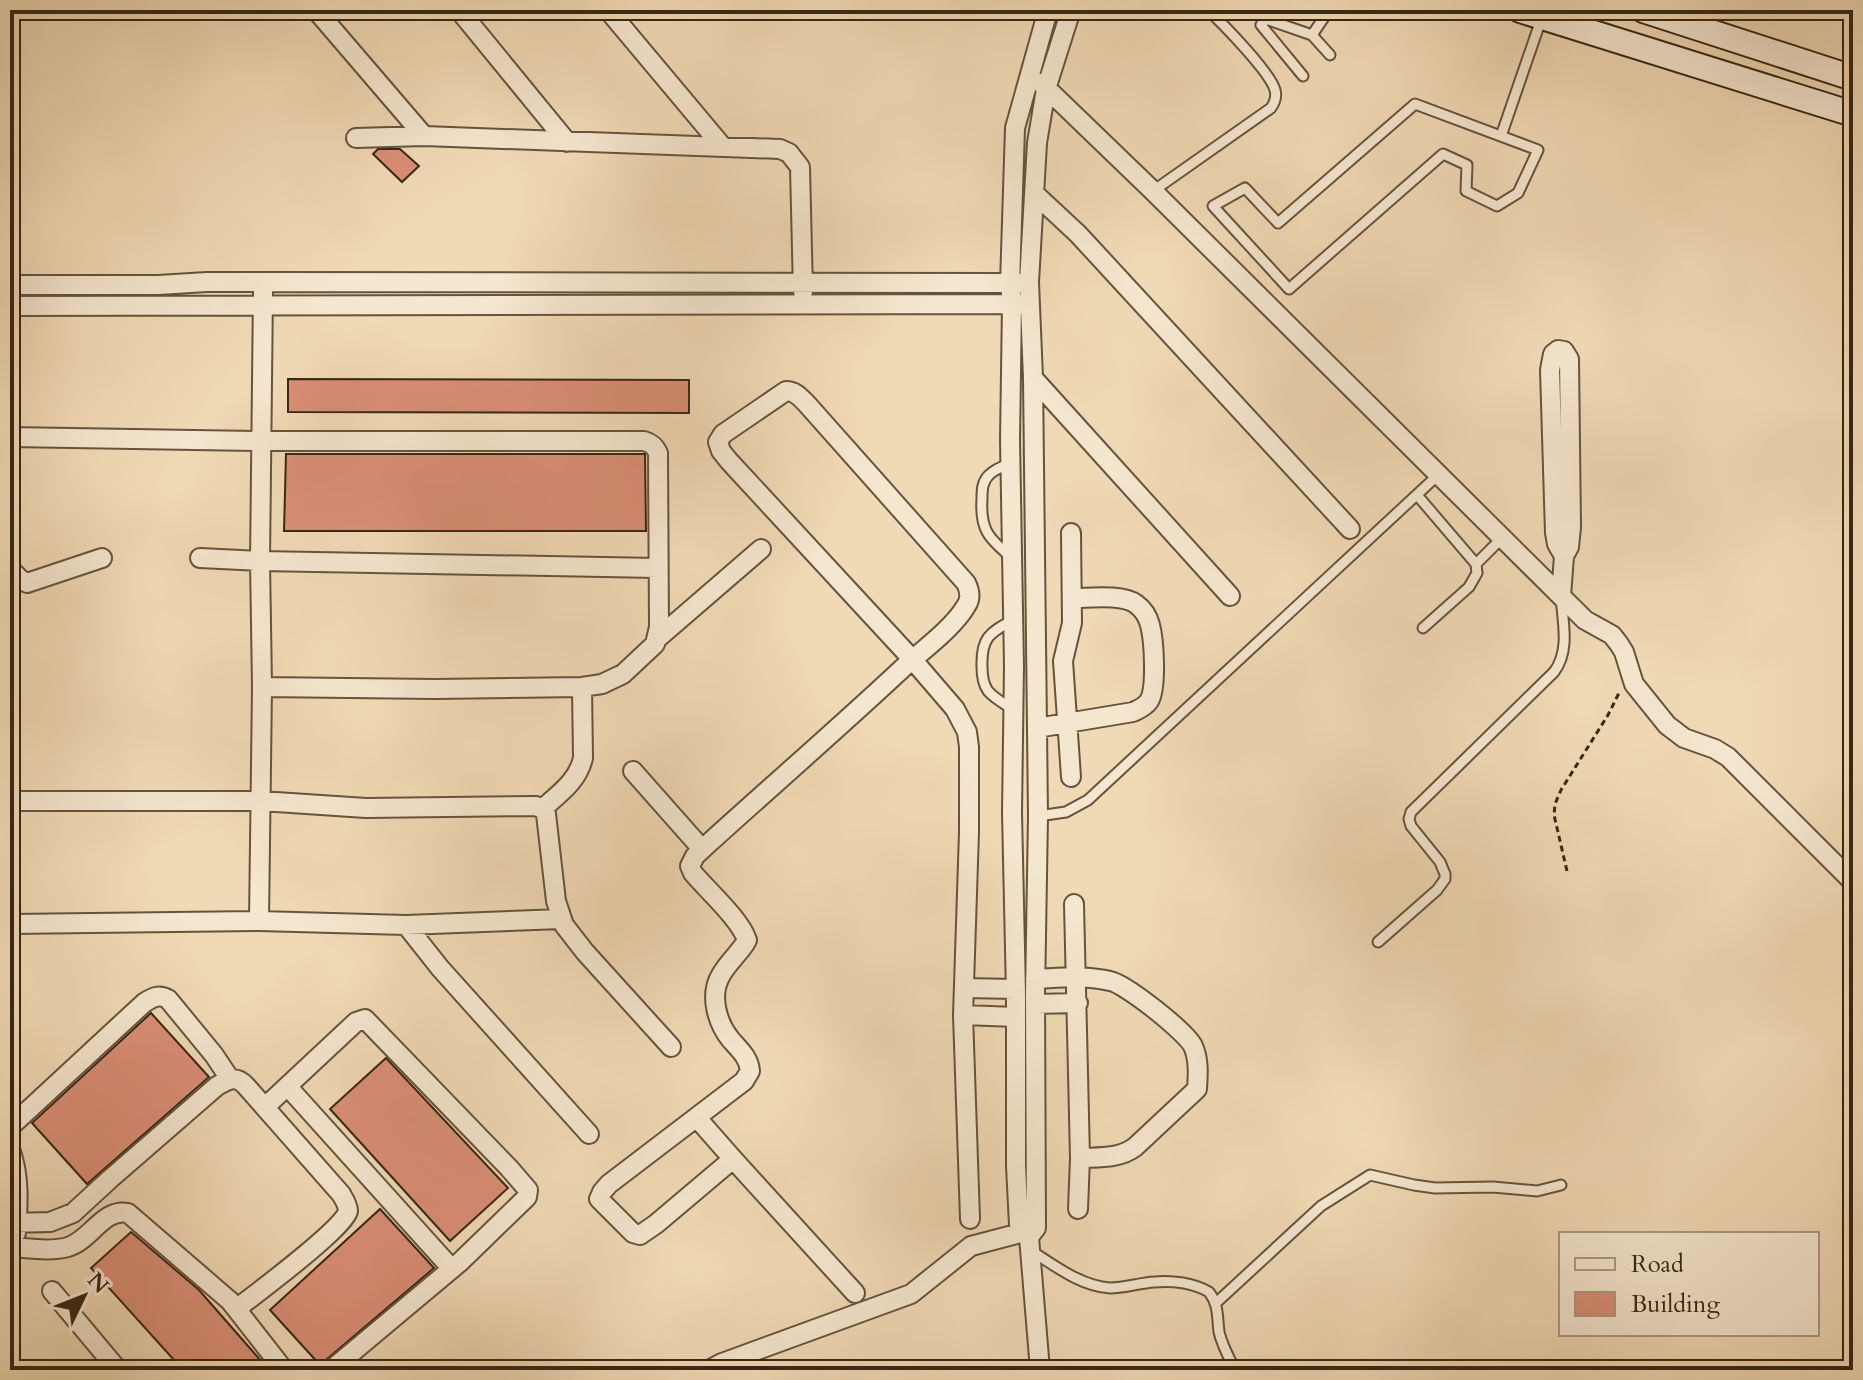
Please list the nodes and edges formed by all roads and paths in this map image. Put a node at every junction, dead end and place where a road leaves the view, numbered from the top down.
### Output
1 (316, 10) edge
2 (459, 10) edge
3 (608, 10) edge
4 (1048, 10) edge
5 (1071, 10) edge
6 (1208, 10) edge
7 (1329, 10) edge
8 (1643, 10) edge
9 (1531, 13) edge
10 (1312, 35) junction
11 (1330, 55) dead end
12 (1030, 72) junction
13 (1303, 76) dead end
14 (1853, 78) edge
15 (1046, 89) junction
16 (1853, 114) edge
17 (424, 136) junction
18 (1501, 136) junction
19 (356, 138) dead end
20 (567, 142) junction
21 (722, 146) junction
22 (1153, 191) junction
23 (1035, 194) junction
24 (264, 282) junction
25 (802, 283) junction
26 (1019, 283) junction
27 (10, 285) edge
28 (158, 285) junction
29 (263, 304) junction
30 (803, 304) junction
31 (1020, 304) junction
32 (10, 306) edge
33 (161, 306) junction
34 (1033, 378) junction
35 (10, 437) edge
36 (263, 441) junction
37 (1011, 463) junction
38 (1438, 475) junction
39 (1417, 495) junction
40 (1350, 529) dead end
41 (1071, 533) dead end
42 (1503, 538) junction
43 (761, 549) dead end
44 (1564, 556) junction
45 (1012, 557) junction
46 (102, 558) dead end
47 (200, 558) dead end
48 (260, 561) junction
49 (1476, 564) junction
50 (658, 568) junction
51 (10, 569) edge
52 (1230, 596) dead end
53 (1561, 596) junction
54 (1073, 598) junction
55 (1013, 620) junction
56 (1423, 628) dead end
57 (658, 638) junction
58 (912, 659) junction
59 (1629, 671) junction
60 (262, 687) junction
61 (582, 687) junction
62 (1014, 710) junction
63 (1068, 723) junction
64 (1037, 728) junction
65 (633, 771) dead end
66 (1071, 777) dead end
67 (10, 801) edge
68 (261, 801) junction
69 (542, 809) junction
70 (1012, 813) junction
71 (1038, 816) junction
72 (702, 849) junction
73 (1567, 871) dead end
74 (1853, 882) edge
75 (1074, 904) dead end
76 (561, 919) junction
77 (259, 921) junction
78 (10, 924) edge
79 (406, 925) junction
80 (1378, 942) dead end
81 (1077, 977) junction
82 (1035, 979) junction
83 (964, 988) junction
84 (1016, 989) junction
85 (1078, 1003) junction
86 (1035, 1004) junction
87 (963, 1015) junction
88 (1016, 1017) junction
89 (671, 1047) dead end
90 (230, 1079) junction
91 (288, 1087) junction
92 (265, 1107) junction
93 (697, 1118) junction
94 (10, 1127) edge
95 (589, 1134) dead end
96 (10, 1149) edge
97 (1080, 1158) junction
98 (733, 1159) junction
99 (106, 1182) junction
100 (1561, 1185) dead end
101 (1078, 1209) dead end
102 (120, 1212) junction
103 (970, 1219) dead end
104 (14, 1223) edge
105 (1027, 1240) junction
106 (13, 1247) edge
107 (452, 1269) junction
108 (52, 1291) dead end
109 (855, 1293) dead end
110 (230, 1301) junction
111 (1216, 1303) junction
112 (118, 1370) edge
113 (284, 1370) edge
114 (331, 1370) edge
115 (709, 1370) edge
116 (1040, 1370) edge
117 (1235, 1370) edge

1 - 17 street
2 - 20 street
3 - 21 street
4 - 12 street
5 - 15 street
6 - 22 lane
7 - 10 lane
8 - 14 street
9 - 16 street
9 - 18 lane
10 - 11 lane
10 - 13 lane
12 - 15 street
12 - 26 street
15 - 22 street
15 - 23 street
17 - 19 street
17 - 20 street
18 - 18 lane
20 - 21 street
21 - 25 street
22 - 38 street
23 - 26 street
23 - 40 street
24 - 25 street
24 - 28 street
24 - 29 street
25 - 26 street
25 - 30 street
26 - 31 street
27 - 28 street
28 - 33 street
29 - 30 street
29 - 33 street
29 - 36 street
30 - 31 street
31 - 34 street
31 - 37 street
32 - 33 street
34 - 52 street
34 - 64 street
35 - 36 street
36 - 48 street
36 - 50 street
37 - 45 street
37 - 45 lane
38 - 39 lane
38 - 42 street
39 - 49 lane
39 - 71 lane
41 - 54 street
42 - 49 lane
42 - 53 street
43 - 57 street
44 - 44 street
44 - 53 street
45 - 55 street
46 - 51 street
47 - 48 street
48 - 50 street
48 - 60 street
49 - 56 lane
50 - 57 street
53 - 59 street
53 - 80 lane
54 - 63 street
54 - 63 street
55 - 62 street
55 - 62 lane
57 - 61 street
58 - 58 street
58 - 72 street
58 - 83 street
59 - 73 path
59 - 74 street
60 - 61 street
60 - 68 street
61 - 69 street
62 - 70 street
63 - 64 street
63 - 66 street
64 - 71 street
65 - 72 street
67 - 68 street
68 - 69 street
68 - 77 street
69 - 76 street
70 - 71 street
70 - 84 street
71 - 82 street
72 - 93 street
75 - 81 street
76 - 79 street
76 - 89 street
77 - 78 street
77 - 79 street
79 - 95 street
81 - 82 street
81 - 85 street
81 - 97 street
82 - 86 street
83 - 84 street
83 - 87 street
84 - 88 street
85 - 86 street
85 - 97 street
86 - 105 street
87 - 88 street
87 - 103 street
88 - 105 street
90 - 92 street
90 - 94 street
90 - 99 street
91 - 92 street
91 - 107 street
91 - 107 street
92 - 110 street
93 - 98 street
93 - 98 street
96 - 104 street
97 - 101 street
98 - 109 street
99 - 102 street
99 - 104 street
100 - 111 lane
102 - 106 street
102 - 110 street
104 - 106 street
105 - 111 lane
105 - 115 street
105 - 116 street
107 - 114 street
108 - 112 street
110 - 113 street
111 - 117 lane

